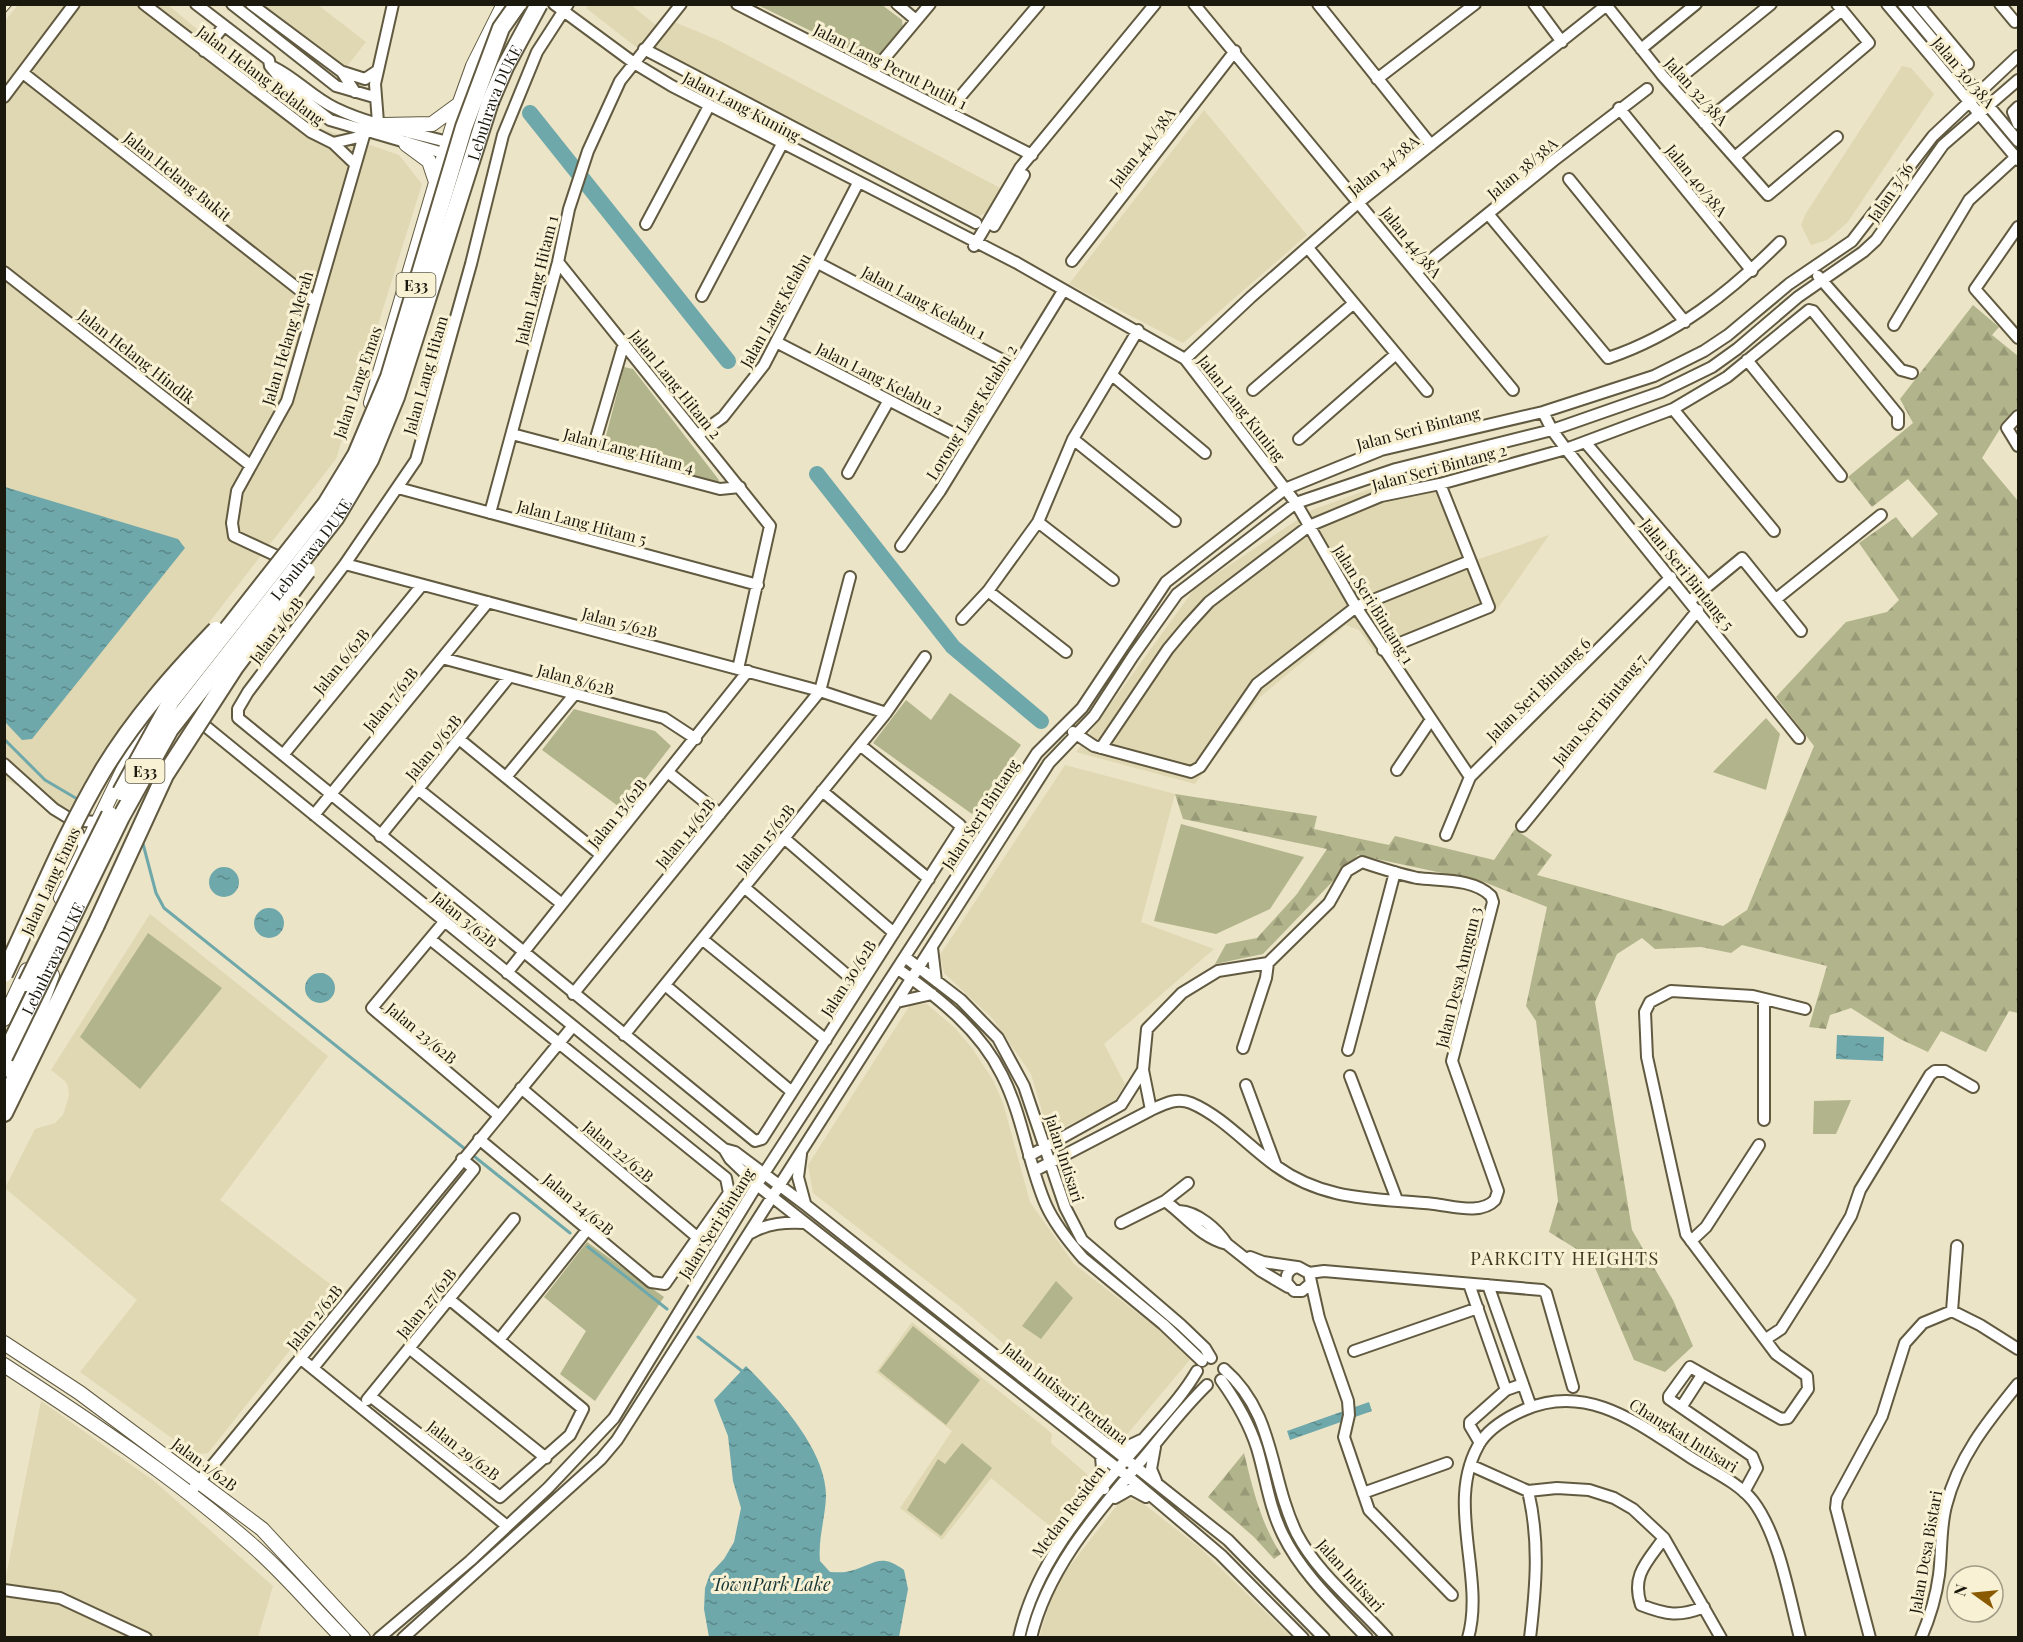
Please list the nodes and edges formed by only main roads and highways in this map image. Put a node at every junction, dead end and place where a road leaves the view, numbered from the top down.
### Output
1 (504, 4) edge
2 (512, 4) edge
3 (518, 4) edge
4 (531, 4) edge
5 (539, 4) edge
6 (484, 44) junction
7 (459, 105) junction
8 (380, 124) road end
9 (406, 144) road end
10 (436, 182) junction
11 (336, 517) junction
12 (283, 555) junction
13 (210, 644) junction
14 (188, 712) junction
15 (120, 775) junction
16 (53, 970) junction
17 (4, 974) edge
18 (4, 1019) edge
19 (4, 1033) edge
20 (4, 1056) edge
21 (4, 1070) edge
22 (4, 1103) edge
23 (4, 1113) edge
24 (4, 1343) edge
25 (4, 1365) edge
26 (343, 1638) edge
27 (363, 1638) edge

1 - 6 main road, Jalan Lang Emas
2 - 6 main road
3 - 12 highway, Lebuhraya DUKE / E33, bridge
4 - 14 main road
5 - 11 highway, Lebuhraya DUKE / E33, bridge
6 - 7 main road, Jalan Lang Emas
7 - 8 main road
7 - 10 main road, Jalan Lang Emas
9 - 10 main road
10 - 12 main road, Jalan Lang Emas
11 - 20 highway, Lebuhraya DUKE / E33, bridge
11 - 23 highway, bridge
12 - 13 main road, Jalan Lang Emas
12 - 17 highway, bridge
12 - 19 highway, Lebuhraya DUKE / E33, bridge
13 - 14 main road
13 - 15 main road, Jalan Lang Emas
14 - 15 main road
14 - 16 main road
15 - 18 main road, Jalan Lang Emas
16 - 21 main road
16 - 22 main road
24 - 27 main road, Jalan 1/62B
25 - 26 main road, Jalan 1/62B

